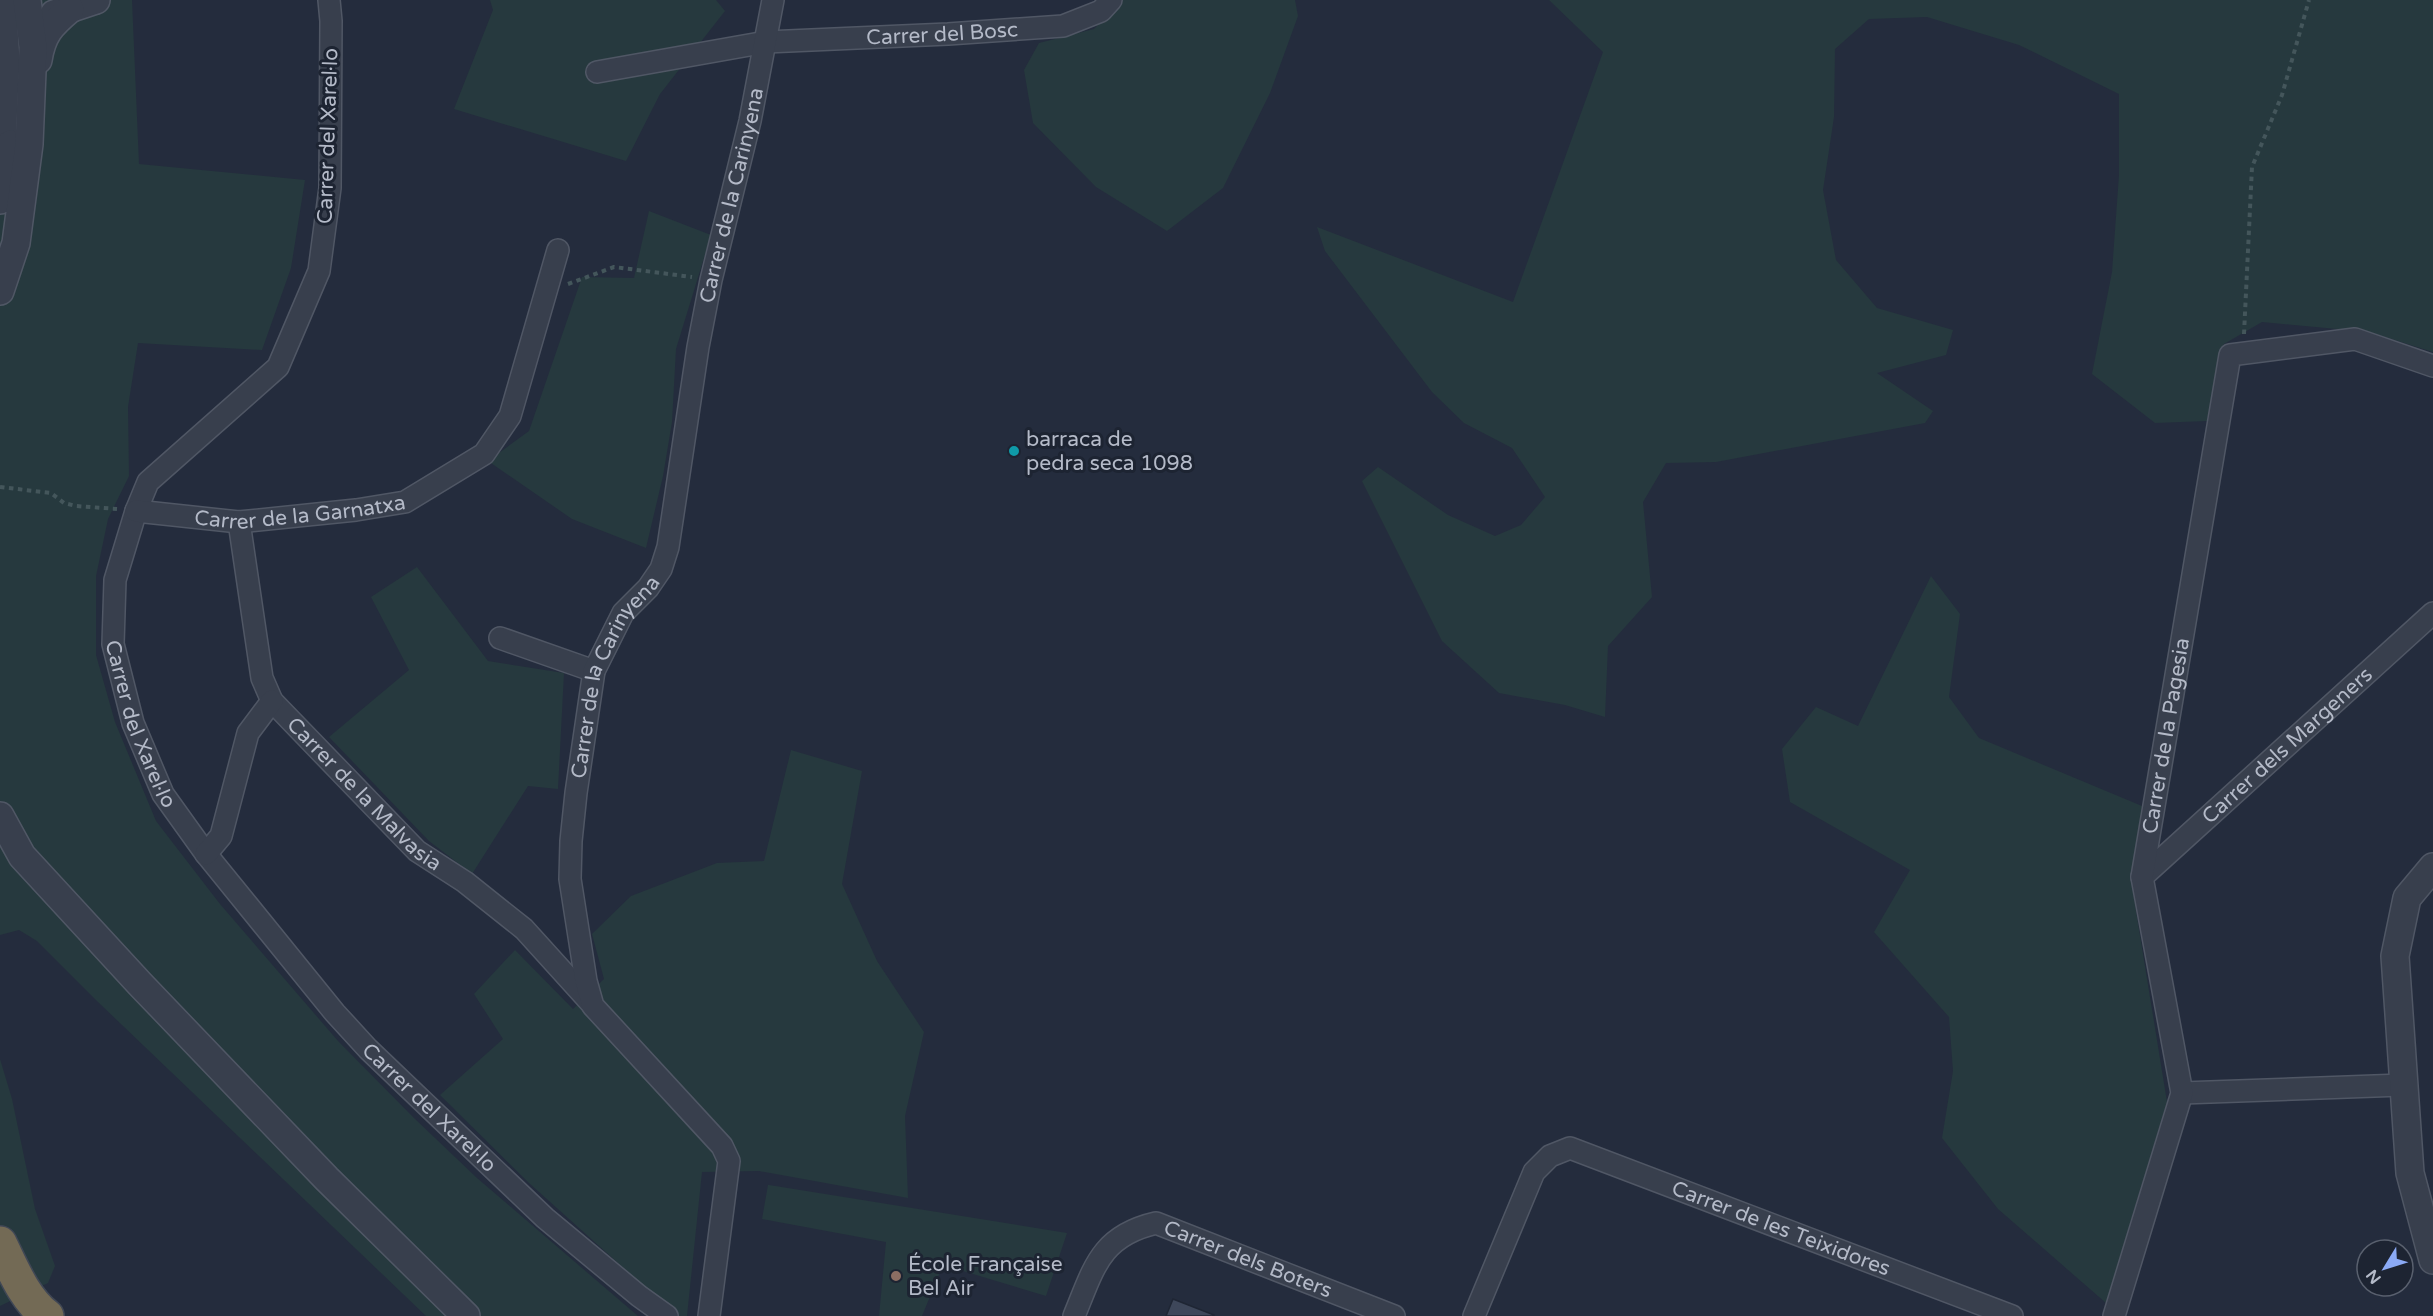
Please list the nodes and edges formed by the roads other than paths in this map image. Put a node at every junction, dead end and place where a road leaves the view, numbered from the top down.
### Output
1 (96, 0) edge
2 (330, 0) edge
3 (773, 0) edge
4 (1111, 0) edge
5 (20, 1) edge
6 (70, 9) junction
7 (766, 42) junction
8 (597, 72) dead end
9 (30, 106) junction
10 (0, 174) edge
11 (0, 200) edge
12 (558, 250) dead end
13 (0, 291) edge
14 (2433, 366) edge
15 (136, 511) junction
16 (239, 522) junction
17 (2433, 613) edge
18 (500, 638) dead end
19 (594, 671) junction
20 (272, 701) junction
21 (0, 816) edge
22 (206, 854) junction
23 (2433, 867) edge
24 (2142, 877) junction
25 (593, 1006) junction
26 (2402, 1084) junction
27 (2182, 1093) junction
28 (0, 1243) edge
29 (2433, 1260) edge
30 (47, 1316) edge
31 (466, 1316) edge
32 (667, 1316) edge
33 (709, 1316) edge
34 (1074, 1316) edge
35 (1394, 1316) edge
36 (1474, 1316) edge
37 (2012, 1316) edge
38 (2114, 1316) edge

1 - 6 street
2 - 15 street, Carrer del Xarel·lo
3 - 7 street, Carrer de la Carinyena
4 - 7 street, Carrer del Bosc
5 - 6 street
5 - 9 street
5 - 10 street
5 - 11 street
6 - 9 street
7 - 8 street, Carrer del Bosc
7 - 19 street, Carrer de la Carinyena
9 - 13 street
12 - 16 street, Carrer de la Garnatxa
14 - 24 street, Carrer de la Pagesia
15 - 16 street, Carrer de la Garnatxa
15 - 22 street, Carrer del Xarel·lo
16 - 20 street, Carrer de la Malvasia
17 - 24 street, Carrer dels Margeners
18 - 19 street
19 - 25 street, Carrer de la Carinyena
20 - 22 street
20 - 25 street, Carrer de la Malvasia
21 - 31 street
22 - 32 street, Carrer del Xarel·lo
23 - 26 street
24 - 27 street, Carrer de la Pagesia
25 - 33 street, Carrer de la Carinyena
26 - 27 street
26 - 29 street
27 - 38 street, Carrer de la Pagesia
28 - 30 highway
34 - 35 street, Carrer dels Boters
36 - 37 street, Carrer de les Teixidores

